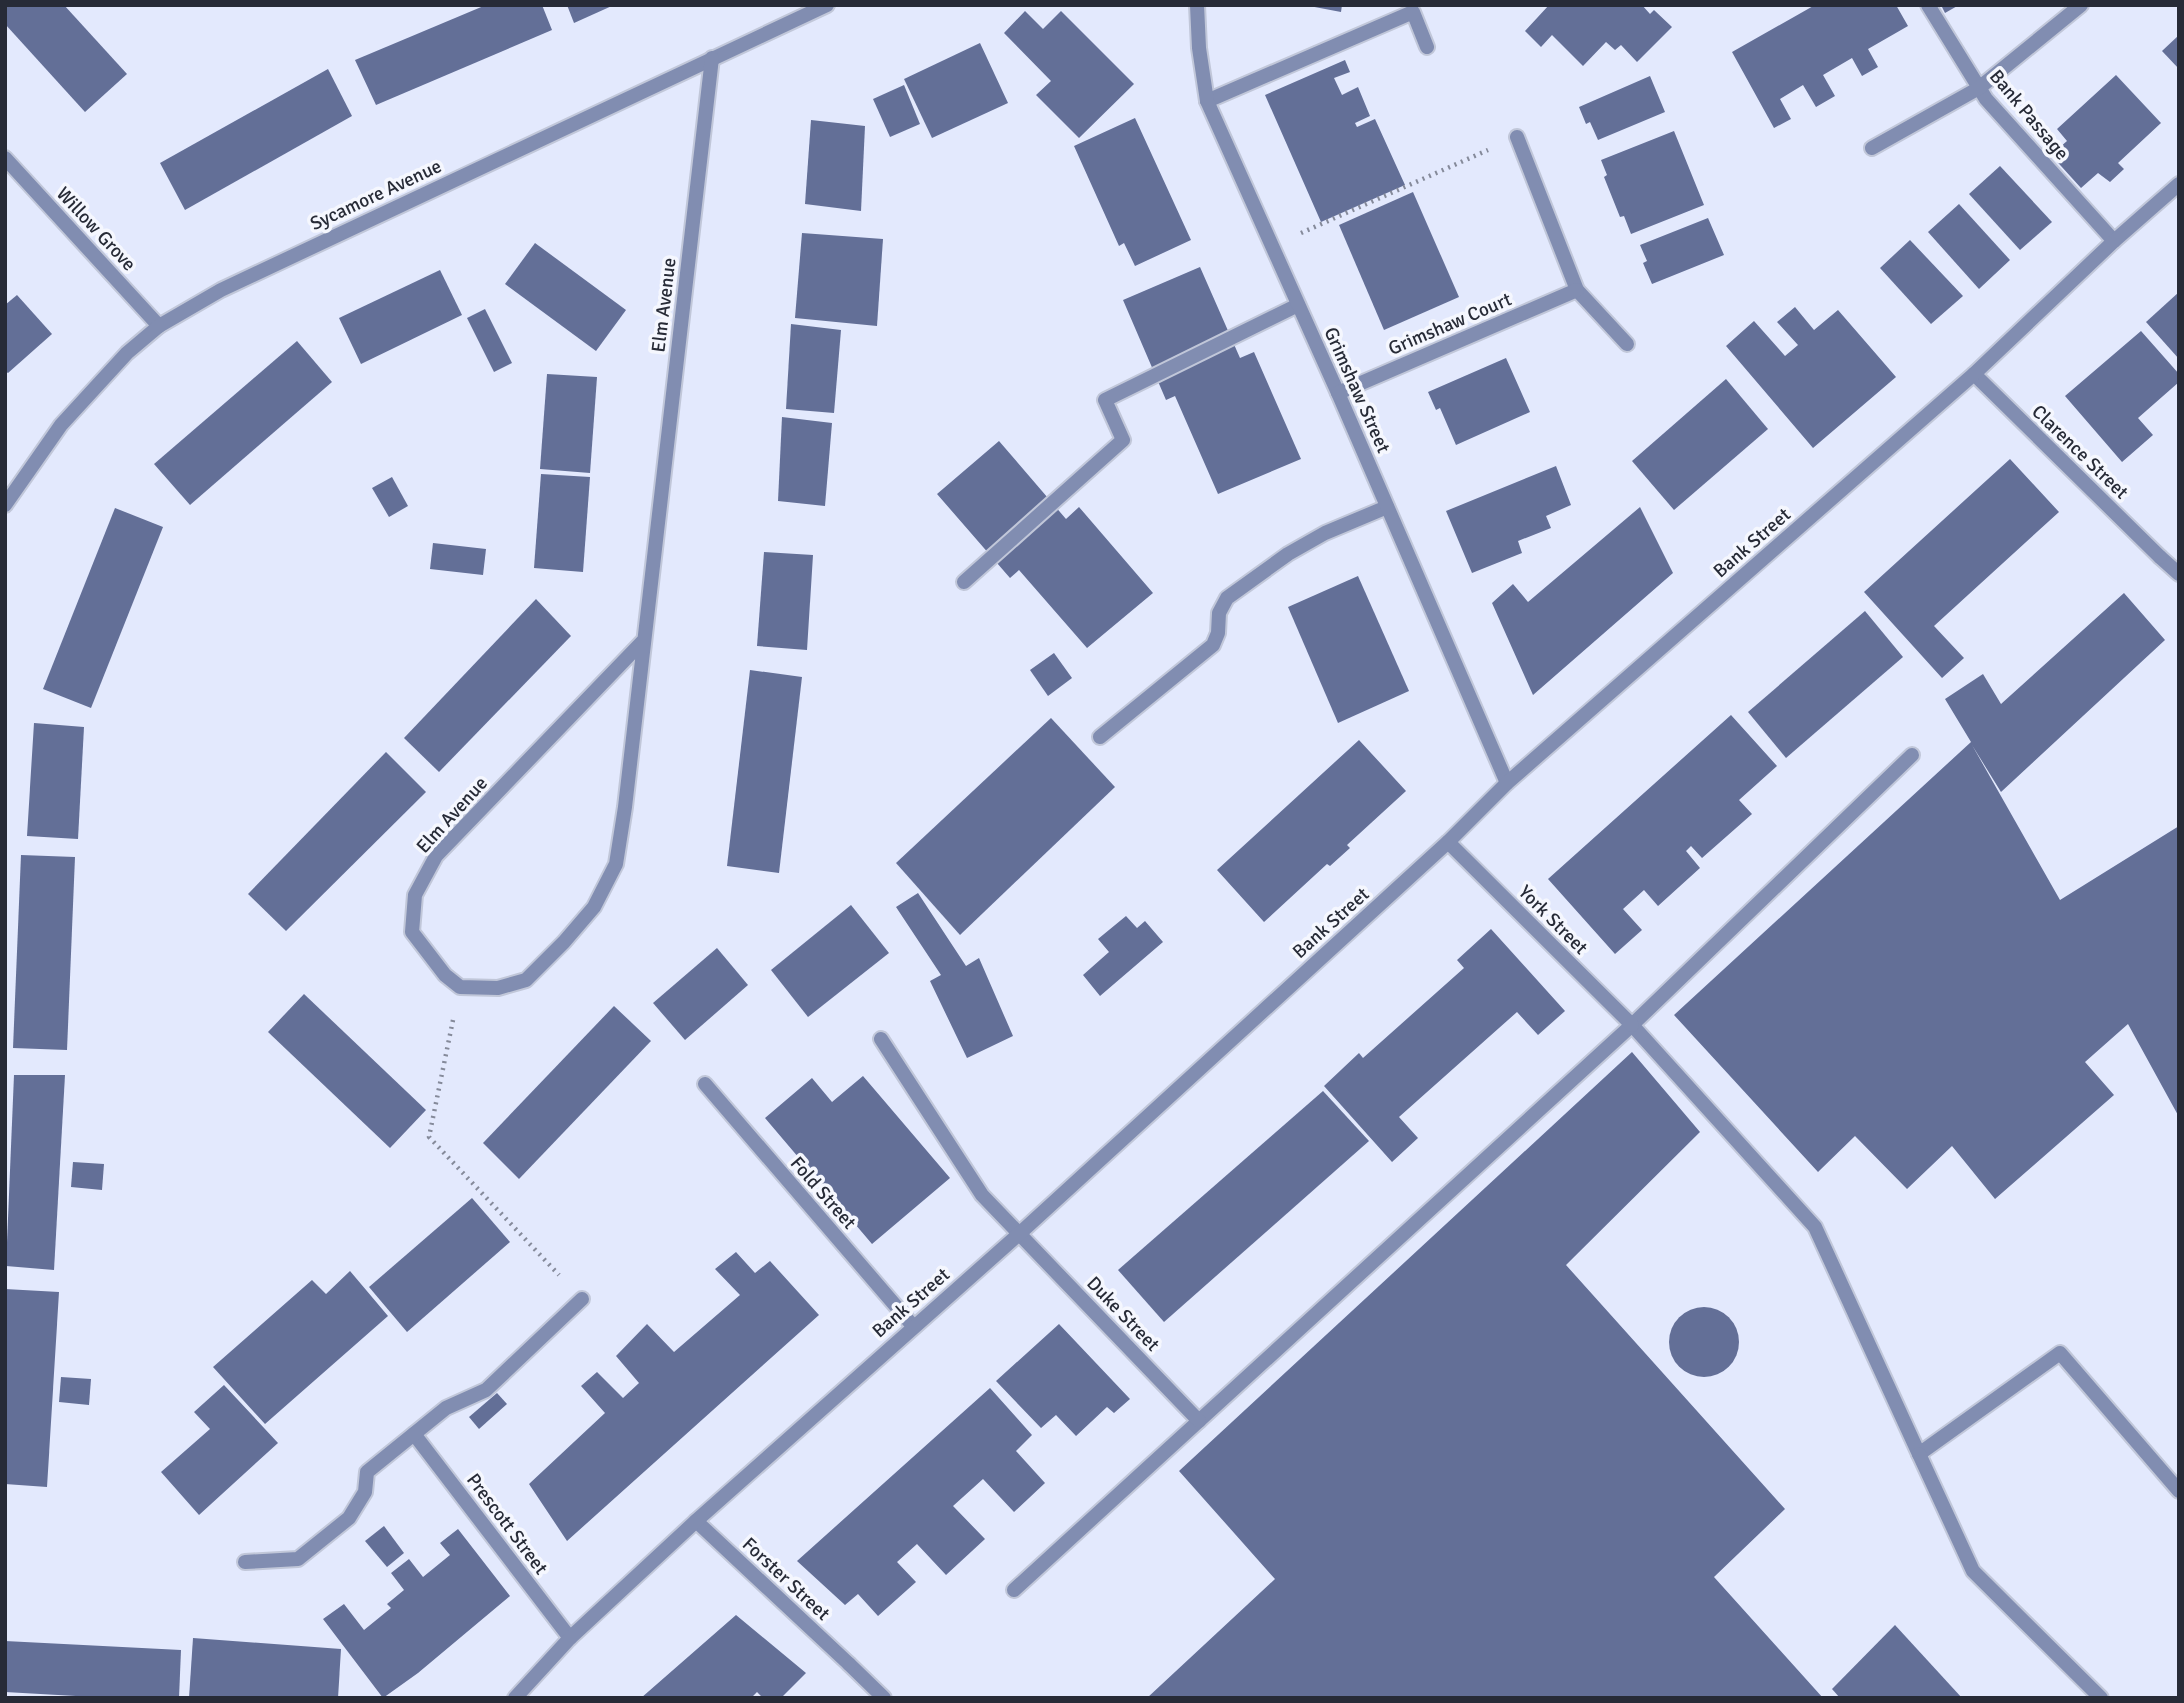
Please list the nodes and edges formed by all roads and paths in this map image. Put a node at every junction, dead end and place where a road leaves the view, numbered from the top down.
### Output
1 (827, 5) edge
2 (1196, 5) edge
3 (1928, 5) edge
4 (2081, 5) edge
5 (1427, 47) dead end
6 (712, 58) junction
7 (1979, 88) junction
8 (1207, 101) junction
9 (1517, 137) joint
10 (1871, 148) dead end
11 (5, 158) edge
12 (2179, 184) edge
13 (2114, 241) junction
14 (1271, 246) junction
15 (1577, 290) junction
16 (1298, 305) junction
17 (159, 326) junction
18 (1627, 344) dead end
19 (1973, 374) junction
20 (1338, 393) junction
21 (5, 505) edge
22 (1387, 507) junction
23 (2179, 574) edge
24 (964, 583) dead end
25 (644, 640) junction
26 (1100, 737) dead end
27 (1912, 755) dead end
28 (1507, 783) junction
29 (1448, 842) junction
30 (460, 987) junction
31 (1632, 1025) junction
32 (881, 1039) dead end
33 (705, 1084) dead end
34 (1019, 1234) junction
35 (582, 1299) joint
36 (913, 1326) junction
37 (1199, 1421) junction
38 (414, 1434) junction
39 (1919, 1454) junction
40 (2179, 1491) edge
41 (696, 1521) junction
42 (245, 1562) dead end
43 (1014, 1590) dead end
44 (569, 1638) junction
45 (515, 1698) edge
46 (884, 1698) edge
47 (2101, 1698) edge

1 - 6 street, Sycamore Avenue
2 - 8 street, Grimshaw Street
3 - 7 street, Bank Passage
4 - 7 street
5 - 8 street
6 - 17 street, Sycamore Avenue
6 - 25 street, Elm Avenue
7 - 10 street
7 - 13 street, Bank Passage
8 - 14 street, Grimshaw Street
9 - 14 path
9 - 15 street
11 - 17 street, Willow Grove
12 - 13 street, Bank Street
13 - 19 street, Bank Street
14 - 16 street, Grimshaw Street
15 - 18 street
15 - 20 street, Grimshaw Court
16 - 20 street, Grimshaw Street
16 - 24 street
17 - 21 street, Sycamore Avenue
19 - 23 street, Clarence Street
19 - 28 street, Bank Street
20 - 22 street, Grimshaw Street
22 - 26 street
22 - 28 street, Grimshaw Street
25 - 30 street, Elm Avenue
25 - 30 street, Elm Avenue
27 - 31 street
28 - 29 street, Bank Street
29 - 31 street, York Street
29 - 34 street, Bank Street
30 - 35 path
31 - 37 street
31 - 39 street, York Street
32 - 34 street, Duke Street
33 - 36 street, Fold Street
34 - 36 street, Bank Street
34 - 37 street, Duke Street
35 - 38 street
36 - 41 street, Bank Street
37 - 43 street
38 - 42 street
38 - 44 street, Prescott Street
39 - 40 street
39 - 47 street, York Street
41 - 44 street, Bank Street
41 - 46 street, Forster Street
44 - 45 street, Bank Street

